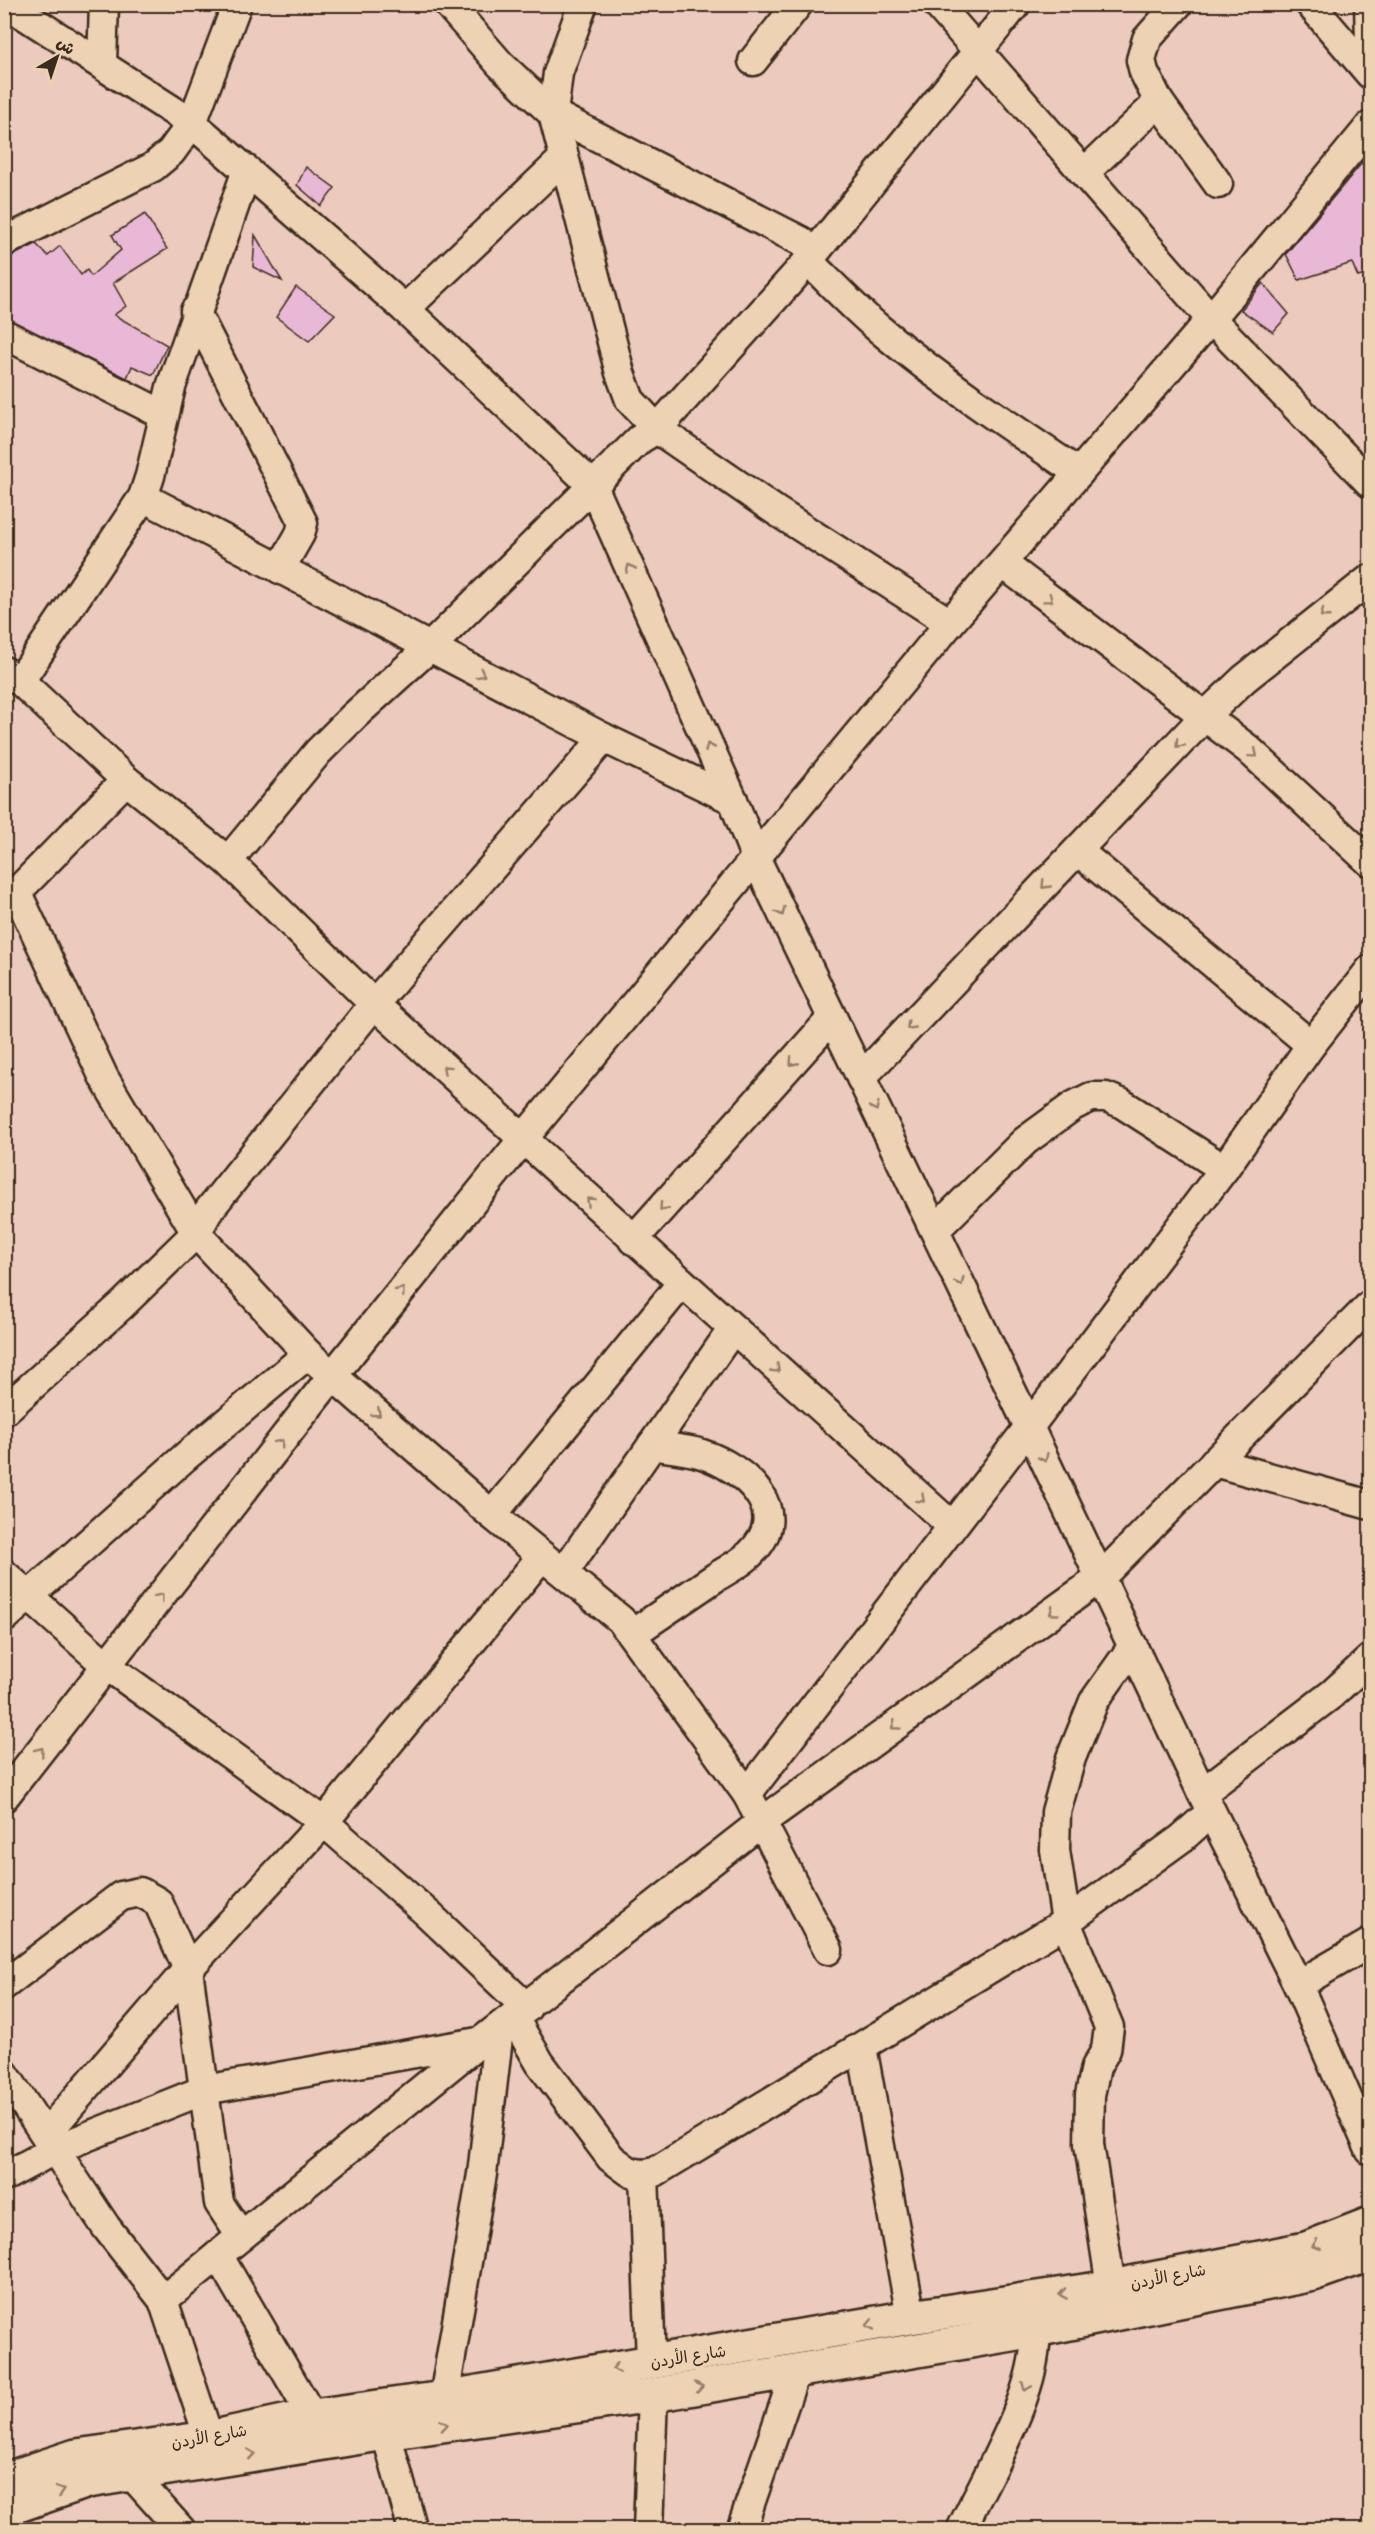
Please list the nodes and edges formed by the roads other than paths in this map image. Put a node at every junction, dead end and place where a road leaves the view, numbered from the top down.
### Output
1 (7, 4) edge
2 (105, 4) edge
3 (237, 4) edge
4 (448, 4) edge
5 (583, 4) edge
6 (798, 4) edge
7 (937, 4) edge
8 (992, 4) edge
9 (1016, 4) edge
10 (1179, 4) edge
11 (1310, 4) edge
12 (1370, 4) edge
13 (971, 43) junction
14 (1371, 44) edge
15 (753, 61) dead end
16 (102, 63) junction
17 (1371, 74) edge
18 (1159, 102) junction
19 (553, 114) junction
20 (192, 123) junction
21 (1371, 126) edge
22 (564, 158) junction
23 (247, 170) junction
24 (1083, 173) junction
25 (1218, 184) dead end
26 (4, 242) edge
27 (804, 251) junction
28 (405, 309) junction
29 (195, 311) junction
30 (1210, 319) junction
31 (4, 334) edge
32 (164, 415) junction
33 (648, 430) junction
34 (1079, 473) junction
35 (1371, 483) edge
36 (593, 486) junction
37 (143, 497) junction
38 (1002, 564) junction
39 (279, 569) junction
40 (1371, 579) edge
41 (950, 623) junction
42 (429, 648) junction
43 (12, 676) edge
44 (1204, 716) junction
45 (604, 738) junction
46 (126, 780) junction
47 (733, 800) junction
48 (1078, 850) junction
49 (756, 860) junction
50 (228, 861) junction
51 (1371, 862) edge
52 (11, 899) edge
53 (1371, 969) edge
54 (374, 1004) junction
55 (832, 1018) junction
56 (1311, 1045) junction
57 (861, 1078) junction
58 (523, 1140) junction
59 (1224, 1169) junction
60 (935, 1230) junction
61 (196, 1233) junction
62 (633, 1240) junction
63 (681, 1284) junction
64 (1371, 1305) edge
65 (732, 1330) junction
66 (308, 1354) junction
67 (333, 1375) junction
68 (4, 1411) edge
69 (1029, 1427) junction
70 (652, 1444) junction
71 (1214, 1462) junction
72 (1371, 1505) edge
73 (492, 1515) junction
74 (952, 1526) junction
75 (553, 1564) junction
76 (4, 1574) edge
77 (1100, 1578) junction
78 (29, 1596) junction
79 (4, 1618) edge
80 (632, 1634) junction
81 (1133, 1647) junction
82 (1371, 1659) edge
83 (106, 1665) junction
84 (747, 1794) junction
85 (4, 1797) edge
86 (1207, 1803) junction
87 (763, 1821) junction
88 (324, 1822) junction
89 (1066, 1922) junction
90 (1371, 1943) edge
91 (828, 1950) dead end
92 (188, 1969) junction
93 (4, 1985) edge
94 (1298, 1985) junction
95 (505, 2024) junction
96 (862, 2047) junction
97 (4, 2073) edge
98 (204, 2090) junction
99 (51, 2142) junction
100 (1371, 2150) edge
101 (644, 2174) junction
102 (4, 2177) edge
103 (1371, 2224) edge
104 (241, 2236) junction
105 (1371, 2254) edge
106 (218, 2255) junction
107 (1111, 2287) junction
108 (163, 2300) junction
109 (910, 2317) junction
110 (1035, 2330) junction
111 (829, 2333) junction
112 (651, 2362) junction
113 (834, 2365) junction
114 (796, 2370) junction
115 (653, 2395) junction
116 (444, 2398) junction
117 (312, 2416) junction
118 (386, 2433) junction
119 (208, 2438) junction
120 (131, 2474) junction
121 (4, 2480) edge
122 (4, 2510) edge
123 (181, 2529) edge
124 (413, 2529) edge
125 (648, 2529) edge
126 (741, 2529) edge
127 (961, 2529) edge

1 - 16 street
2 - 16 street
3 - 20 street
4 - 19 street
5 - 19 street
6 - 15 street
7 - 13 street
8 - 13 street
9 - 13 street
10 - 18 street
11 - 17 street
12 - 14 street
13 - 24 street
13 - 27 street
16 - 20 street
18 - 24 street
18 - 25 street
19 - 22 street
19 - 27 street
20 - 23 street
20 - 26 street
21 - 30 street
22 - 28 street
22 - 33 street
23 - 28 street
23 - 29 street
24 - 30 street
27 - 33 street
27 - 34 street
28 - 36 street
29 - 32 street
29 - 39 street
30 - 34 street
30 - 35 street
31 - 32 street
32 - 37 street
33 - 36 street
33 - 41 street
34 - 38 street
36 - 42 street
47 -> 36 street
37 - 39 street
37 - 43 street
38 - 41 street
38 -> 44 street
39 - 42 street
40 -> 44 street
41 - 49 street
42 -> 45 street
42 - 50 street
43 - 46 street
44 -> 48 street
44 -> 51 street
45 - 47 street
45 - 54 street
46 - 50 street
46 - 52 street
47 - 49 street
48 - 56 street
48 -> 57 street
49 -> 55 street
49 - 58 street
50 - 54 street
52 - 61 street
53 - 56 street
58 -> 54 street
54 - 61 street
55 - 57 street
55 -> 62 street
56 - 59 street
57 -> 60 street
62 -> 58 street
67 -> 58 street
59 - 60 street
59 - 69 street
60 -> 69 street
61 - 66 street
61 - 68 street
62 - 63 street
63 - 65 street
63 - 73 street
64 - 71 street
65 - 70 street
65 -> 74 street
66 - 67 street
66 - 78 street
67 -> 73 street
83 -> 67 street
69 - 74 street
69 -> 77 street
70 - 75 street
70 - 80 street
71 - 72 street
71 - 77 street
73 - 75 street
74 - 84 street
75 - 80 street
75 - 88 street
76 - 78 street
77 - 81 street
77 -> 87 street
78 - 79 street
78 - 83 street
80 - 84 street
81 - 86 street
81 - 89 street
82 - 86 street
85 -> 83 street
83 - 88 street
84 - 87 street
86 - 89 street
86 - 94 street
87 - 91 street
87 - 95 street
88 - 92 street
88 - 95 street
89 - 96 street
89 - 107 street
90 - 94 street
92 - 93 street
92 - 98 street
92 - 99 street
94 - 100 street
95 - 98 street
95 - 101 street
95 - 104 street
95 - 116 street
96 - 101 street
96 - 109 street
97 - 99 street
98 - 99 street
98 - 104 street
99 - 102 street
99 - 108 street
101 - 112 street
103 -> 107 highway, شارع الأردن
104 - 106 street
105 - 110 highway, شارع الأردن
106 - 108 street
106 - 117 street
107 -> 109 highway, شارع الأردن
108 - 119 street
109 -> 111 highway, شارع الأردن
110 - 113 highway, شارع الأردن
110 -> 127 street
111 - 112 highway, شارع الأردن
111 - 113 highway
112 -> 116 highway, شارع الأردن
113 - 114 highway, شارع الأردن
115 -> 114 highway, شارع الأردن
114 - 126 street
118 -> 115 highway, شارع الأردن
115 - 125 street
116 - 117 highway, شارع الأردن
117 - 119 highway, شارع الأردن
120 -> 118 highway, شارع الأردن
118 - 124 street
119 - 121 highway, شارع الأردن
122 -> 120 highway, شارع الأردن
120 - 123 street

